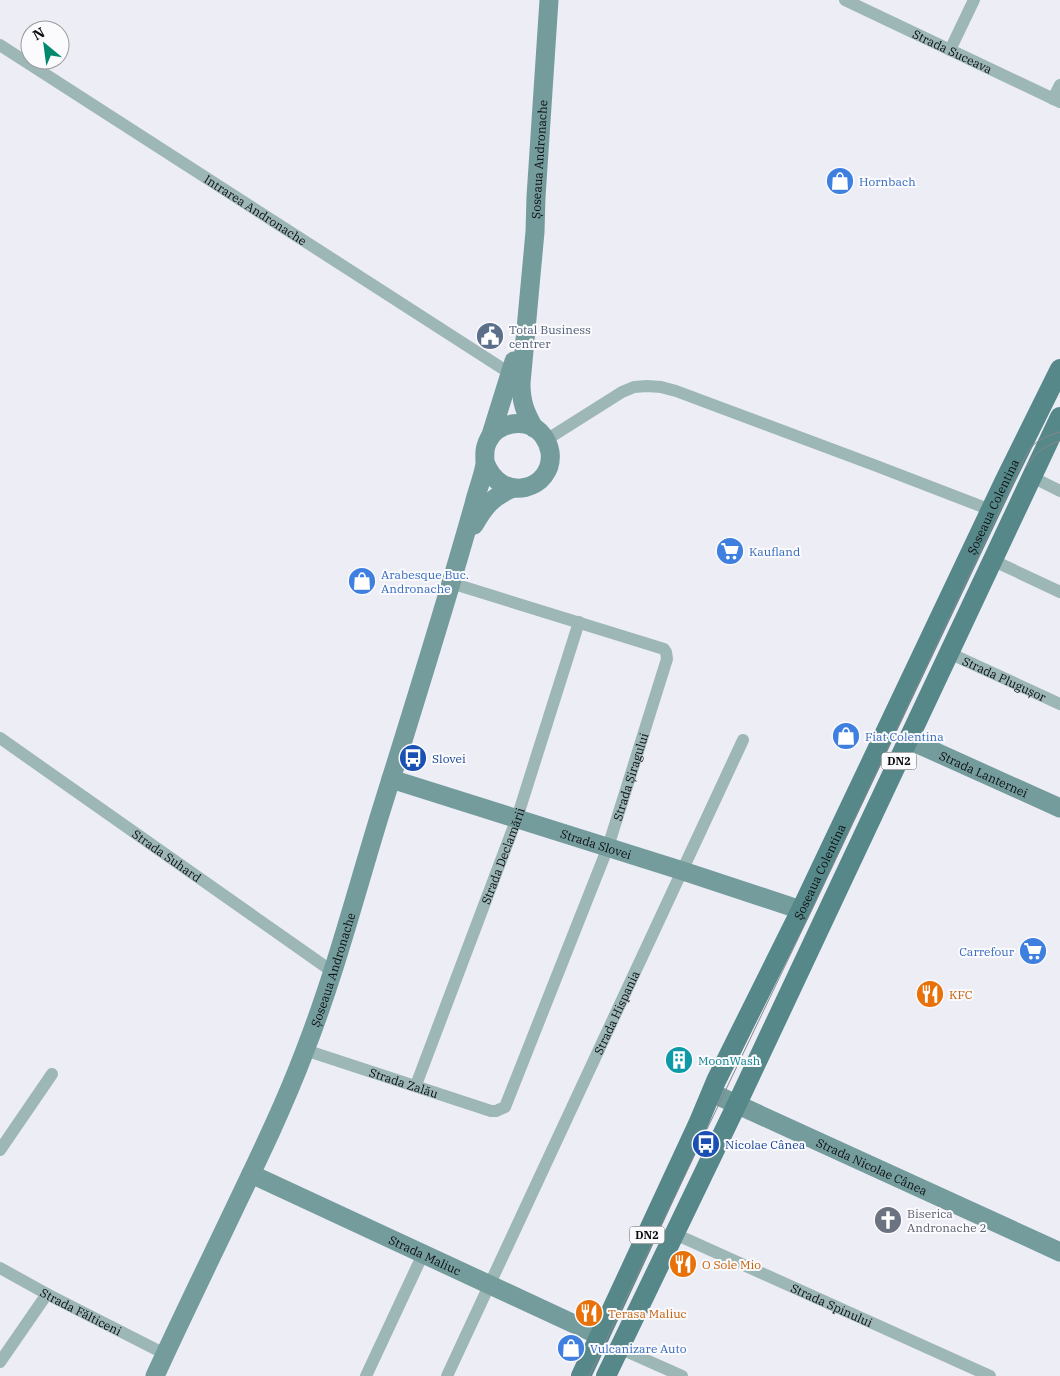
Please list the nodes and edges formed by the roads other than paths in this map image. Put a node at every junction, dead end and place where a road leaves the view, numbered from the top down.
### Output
1 (549, 0) edge
2 (844, 0) edge
3 (974, 0) edge
4 (862, 4) edge
5 (0, 45) edge
6 (950, 50) junction
7 (1060, 85) edge
8 (1057, 100) edge
9 (526, 317) junction
10 (1060, 369) edge
11 (511, 374) junction
12 (1060, 417) edge
13 (540, 434) junction
14 (490, 438) junction
15 (485, 462) junction
16 (1032, 478) junction
17 (512, 488) junction
18 (1060, 491) edge
19 (991, 510) junction
20 (462, 545) junction
21 (992, 560) junction
22 (451, 583) junction
23 (1060, 592) edge
24 (579, 622) junction
25 (949, 653) junction
26 (1060, 704) edge
27 (0, 738) edge
28 (743, 740) dead end
29 (909, 740) junction
30 (391, 779) junction
31 (1060, 808) edge
32 (517, 818) junction
33 (608, 847) junction
34 (682, 870) junction
35 (801, 910) junction
36 (332, 972) junction
37 (305, 1050) junction
38 (52, 1074) dead end
39 (416, 1085) junction
40 (712, 1093) junction
41 (737, 1104) junction
42 (502, 1110) joint
43 (5, 1131) edge
44 (0, 1150) edge
45 (251, 1174) junction
46 (675, 1234) junction
47 (1060, 1252) edge
48 (423, 1254) junction
49 (0, 1268) edge
50 (489, 1284) junction
51 (47, 1294) junction
52 (600, 1336) junction
53 (619, 1348) junction
54 (165, 1354) junction
55 (0, 1362) edge
56 (154, 1376) edge
57 (366, 1376) edge
58 (447, 1376) edge
59 (580, 1376) edge
60 (606, 1376) edge
61 (682, 1376) edge
62 (990, 1376) edge

1 - 9 main road, Șoseaua Andronache
2 - 4 street, Strada Suceava
3 - 6 street
4 - 6 street, Strada Suceava
5 - 11 street, Intrarea Andronache
6 - 8 street, Strada Suceava
7 - 8 street
9 - 11 main road, Șoseaua Andronache
9 - 13 main road, Șoseaua Andronache
10 - 19 main road, Șoseaua Colentina / DN2
11 - 14 main road, Șoseaua Andronache
12 - 16 main road, Șoseaua Colentina / DN2
13 - 14 main road
13 - 17 main road
13 - 19 street
14 - 15 main road
15 - 17 main road
15 - 20 main road, Șoseaua Andronache
16 - 18 street
16 - 21 main road, Șoseaua Colentina / DN2
17 - 20 main road, Șoseaua Andronache
19 - 35 main road, Șoseaua Colentina / DN2
20 - 22 main road, Șoseaua Andronache
21 - 23 street
21 - 25 main road, Șoseaua Colentina / DN2
22 - 24 street, Strada Șiragului
22 - 30 main road, Șoseaua Andronache
24 - 32 street, Strada Declamării
24 - 33 street, Strada Șiragului
25 - 26 street, Strada Plugușor
25 - 29 main road, Șoseaua Colentina / DN2
27 - 36 street, Strada Suhard
28 - 34 street, Strada Hispania
29 - 31 main road, Strada Lanternei
29 - 41 main road, Șoseaua Colentina / DN2
30 - 32 main road, Strada Slovei
30 - 36 main road, Șoseaua Andronache
32 - 33 main road, Strada Slovei
32 - 39 street, Strada Declamării
33 - 34 main road, Strada Slovei
33 - 42 street, Strada Șiragului
34 - 35 main road, Strada Slovei
34 - 50 street, Strada Hispania
35 - 40 main road, Șoseaua Colentina / DN2
36 - 37 main road, Șoseaua Andronache
37 - 39 street, Strada Zalău
37 - 45 main road, Șoseaua Andronache
38 - 43 street
39 - 42 street, Strada Zalău
40 - 41 main road, Strada Nicolae Cânea
40 - 52 main road, Șoseaua Colentina / DN2
41 - 46 main road, Șoseaua Colentina / DN2
41 - 47 main road, Strada Nicolae Cânea
43 - 44 street
45 - 48 main road, Strada Maliuc
45 - 54 main road, Șoseaua Andronache
46 - 53 main road, Șoseaua Colentina / DN2
46 - 62 street, Strada Spinului
48 - 50 main road, Strada Maliuc
48 - 57 street
49 - 51 street, Strada Fălticeni
50 - 52 main road, Strada Maliuc
50 - 58 street, Strada Hispania
51 - 54 street, Strada Fălticeni
51 - 55 street
52 - 59 main road, Șoseaua Colentina / DN2
53 - 60 main road, Șoseaua Colentina / DN2
53 - 61 street
54 - 56 main road, Șoseaua Andronache

